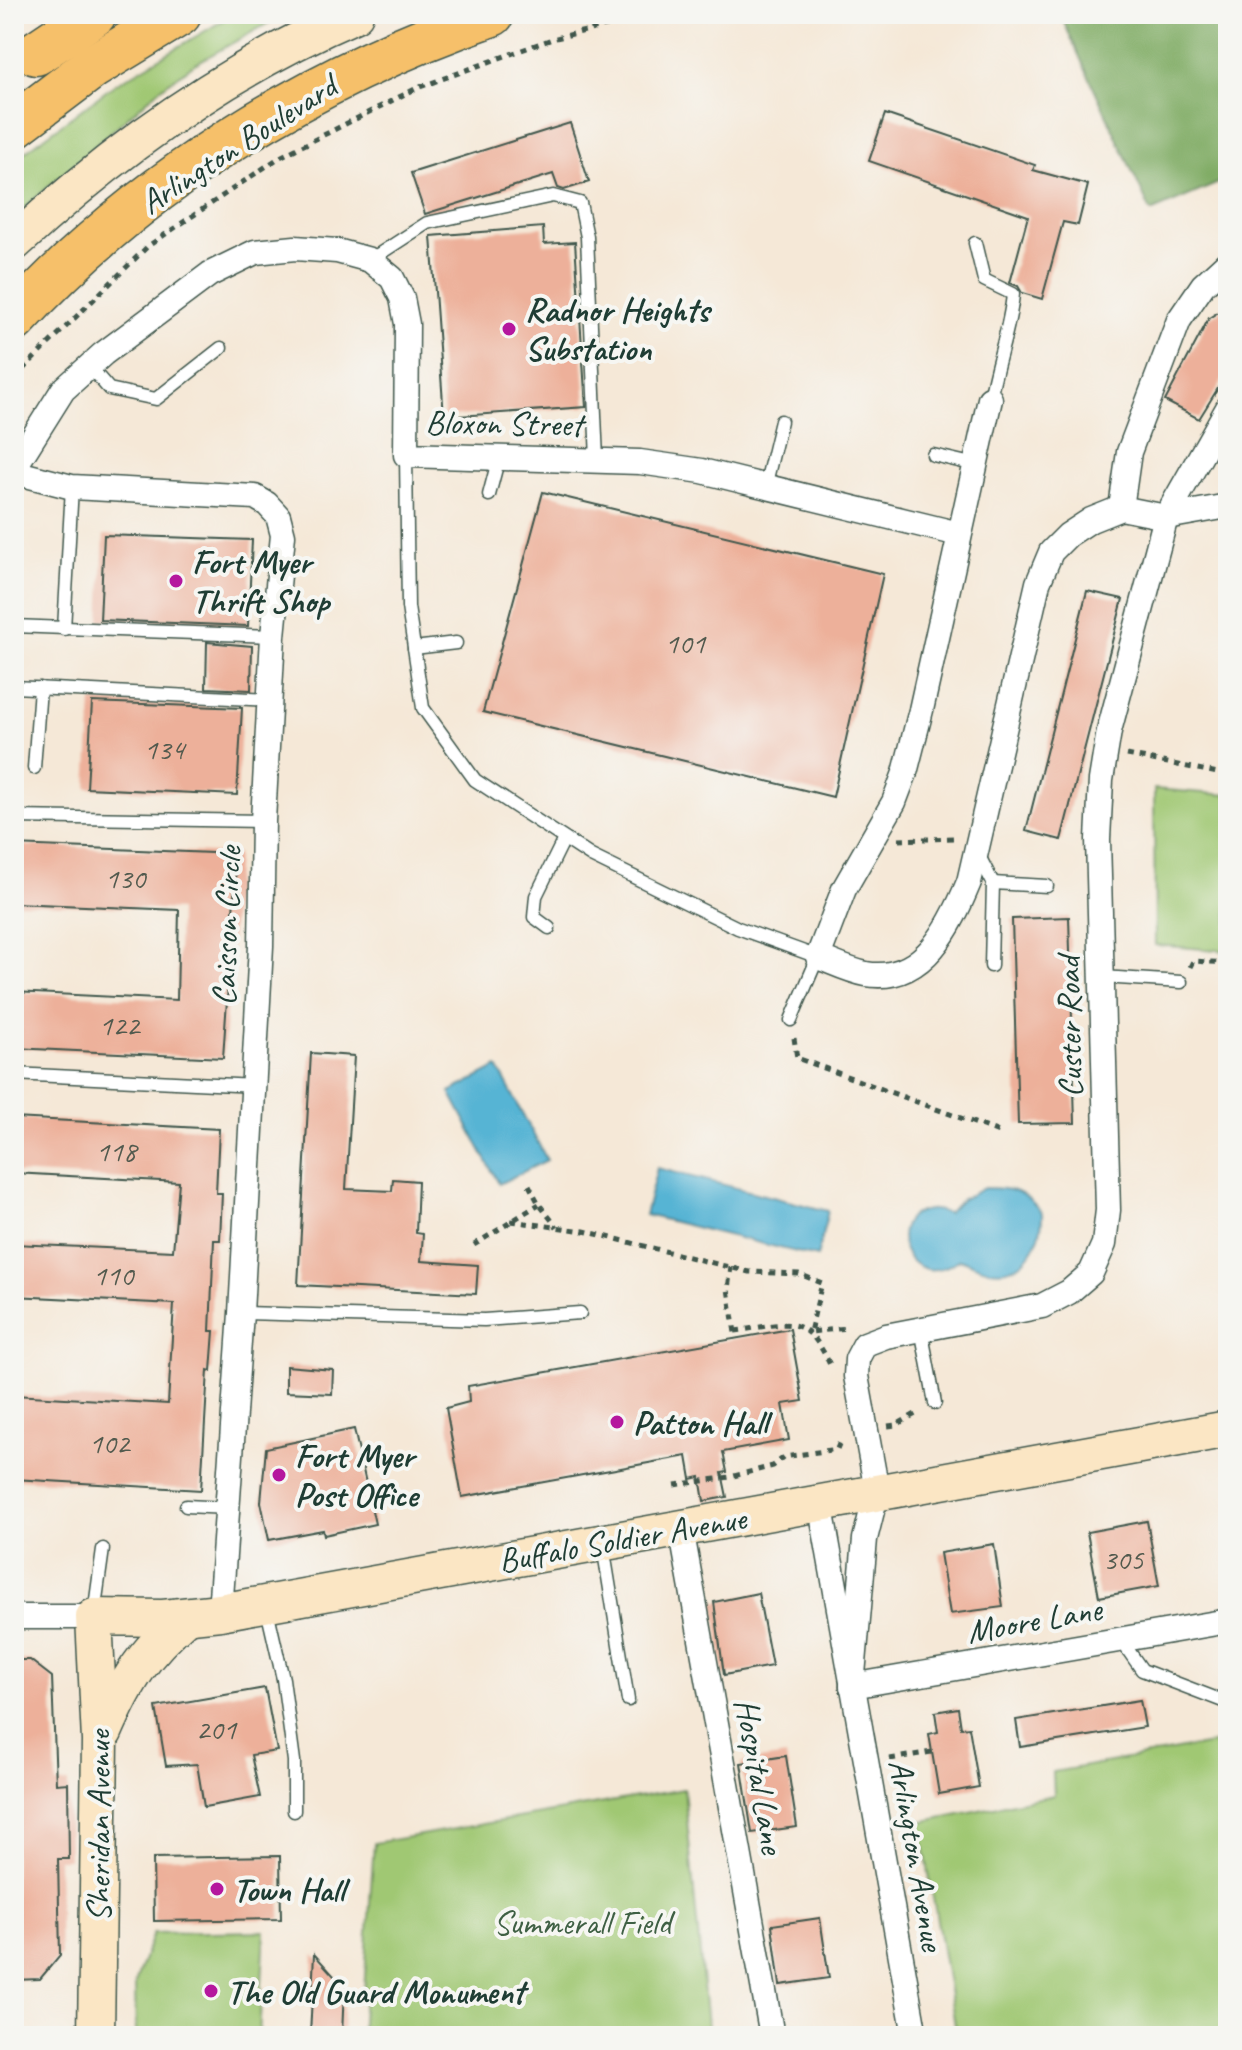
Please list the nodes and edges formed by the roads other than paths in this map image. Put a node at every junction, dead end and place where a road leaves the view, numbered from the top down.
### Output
1 (62, 14) edge
2 (94, 14) edge
3 (179, 14) edge
4 (355, 14) edge
5 (492, 14) edge
6 (21, 39) edge
7 (14, 126) edge
8 (14, 243) edge
9 (975, 243) dead end
10 (370, 260) junction
11 (1228, 262) edge
12 (14, 320) edge
13 (221, 348) dead end
14 (89, 366) junction
15 (990, 399) joint
16 (1228, 408) edge
17 (781, 421) dead end
18 (406, 455) junction
19 (933, 455) dead end
20 (499, 457) junction
21 (597, 459) junction
22 (976, 465) junction
23 (14, 470) edge
24 (72, 487) junction
25 (765, 487) junction
26 (489, 495) dead end
27 (1228, 506) edge
28 (1121, 508) junction
29 (1166, 517) junction
30 (959, 534) junction
31 (14, 626) edge
32 (64, 629) junction
33 (273, 636) junction
34 (456, 643) dead end
35 (414, 648) junction
36 (14, 687) edge
37 (40, 688) junction
38 (270, 700) junction
39 (34, 768) dead end
40 (14, 817) edge
41 (263, 821) junction
42 (564, 839) junction
43 (978, 844) junction
44 (993, 883) junction
45 (1047, 886) dead end
46 (549, 928) dead end
47 (818, 957) junction
48 (991, 966) dead end
49 (1102, 977) junction
50 (1181, 982) road end
51 (791, 1020) road end
52 (14, 1074) edge
53 (255, 1086) junction
54 (241, 1313) junction
55 (580, 1313) dead end
56 (921, 1329) junction
57 (935, 1403) road end
58 (1228, 1429) edge
59 (877, 1491) junction
60 (820, 1502) junction
61 (186, 1506) dead end
62 (227, 1508) junction
63 (681, 1528) junction
64 (603, 1542) junction
65 (103, 1549) dead end
66 (265, 1604) junction
67 (203, 1614) junction
68 (14, 1617) edge
69 (94, 1617) junction
70 (1228, 1621) edge
71 (1121, 1640) junction
72 (852, 1686) junction
73 (628, 1700) dead end
74 (1228, 1703) edge
75 (100, 1741) junction
76 (294, 1811) dead end
77 (94, 2036) edge
78 (772, 2036) edge
79 (915, 2036) edge

1 - 6 street
2 - 6 highway
3 - 7 highway
4 - 8 street
5 - 12 highway, Arlington Boulevard
9 - 15 lane
10 - 14 street
10 - 18 street, Bloxon Street
10 - 21 lane
11 - 28 street
13 - 14 lane
14 - 23 street
15 - 22 street
16 - 29 street, Custer Road
17 - 25 lane
18 - 20 street, Bloxon Street
18 - 35 lane
19 - 22 lane
20 - 21 street, Bloxon Street
20 - 26 lane
21 - 25 street, Bloxon Street
22 - 30 street
23 - 24 street, Caisson Circle
24 - 32 lane
24 - 33 street, Caisson Circle
25 - 30 street, Bloxon Street
27 - 29 street
28 - 29 street
28 - 43 street
29 - 49 street, Custer Road
30 - 47 street
31 - 32 lane
32 - 33 lane
33 - 38 street, Caisson Circle
34 - 35 lane
35 - 42 lane
36 - 37 lane
37 - 38 lane
37 - 39 lane
38 - 41 street, Caisson Circle
40 - 41 lane
41 - 53 street, Caisson Circle
42 - 46 lane
42 - 47 lane
43 - 44 lane
43 - 47 street
44 - 45 lane
44 - 48 lane
47 - 51 lane
49 - 50 lane
49 - 56 street, Custer Road
52 - 53 lane
53 - 54 street, Caisson Circle
54 - 55 lane
54 - 62 street, Caisson Circle
56 - 57 lane
56 - 59 street, Custer Road
58 - 59 street, Buffalo Soldier Avenue
59 - 60 street, Buffalo Soldier Avenue
59 - 72 street, Arlington Avenue
60 - 63 street, Buffalo Soldier Avenue
60 - 72 street, Arlington Avenue
61 - 62 lane
62 - 67 street, Caisson Circle
63 - 64 street, Buffalo Soldier Avenue
63 - 78 street, Hospital Lane
64 - 66 street, Buffalo Soldier Avenue
64 - 73 lane
65 - 69 lane
66 - 67 street, Buffalo Soldier Avenue
66 - 76 lane
67 - 69 street, Buffalo Soldier Avenue
67 - 75 street
68 - 69 street, Buffalo Soldier Avenue
69 - 75 street, Sheridan Avenue
70 - 71 street, Moore Lane
71 - 72 street, Moore Lane
71 - 74 lane
72 - 79 street, Arlington Avenue
75 - 77 street, Sheridan Avenue

